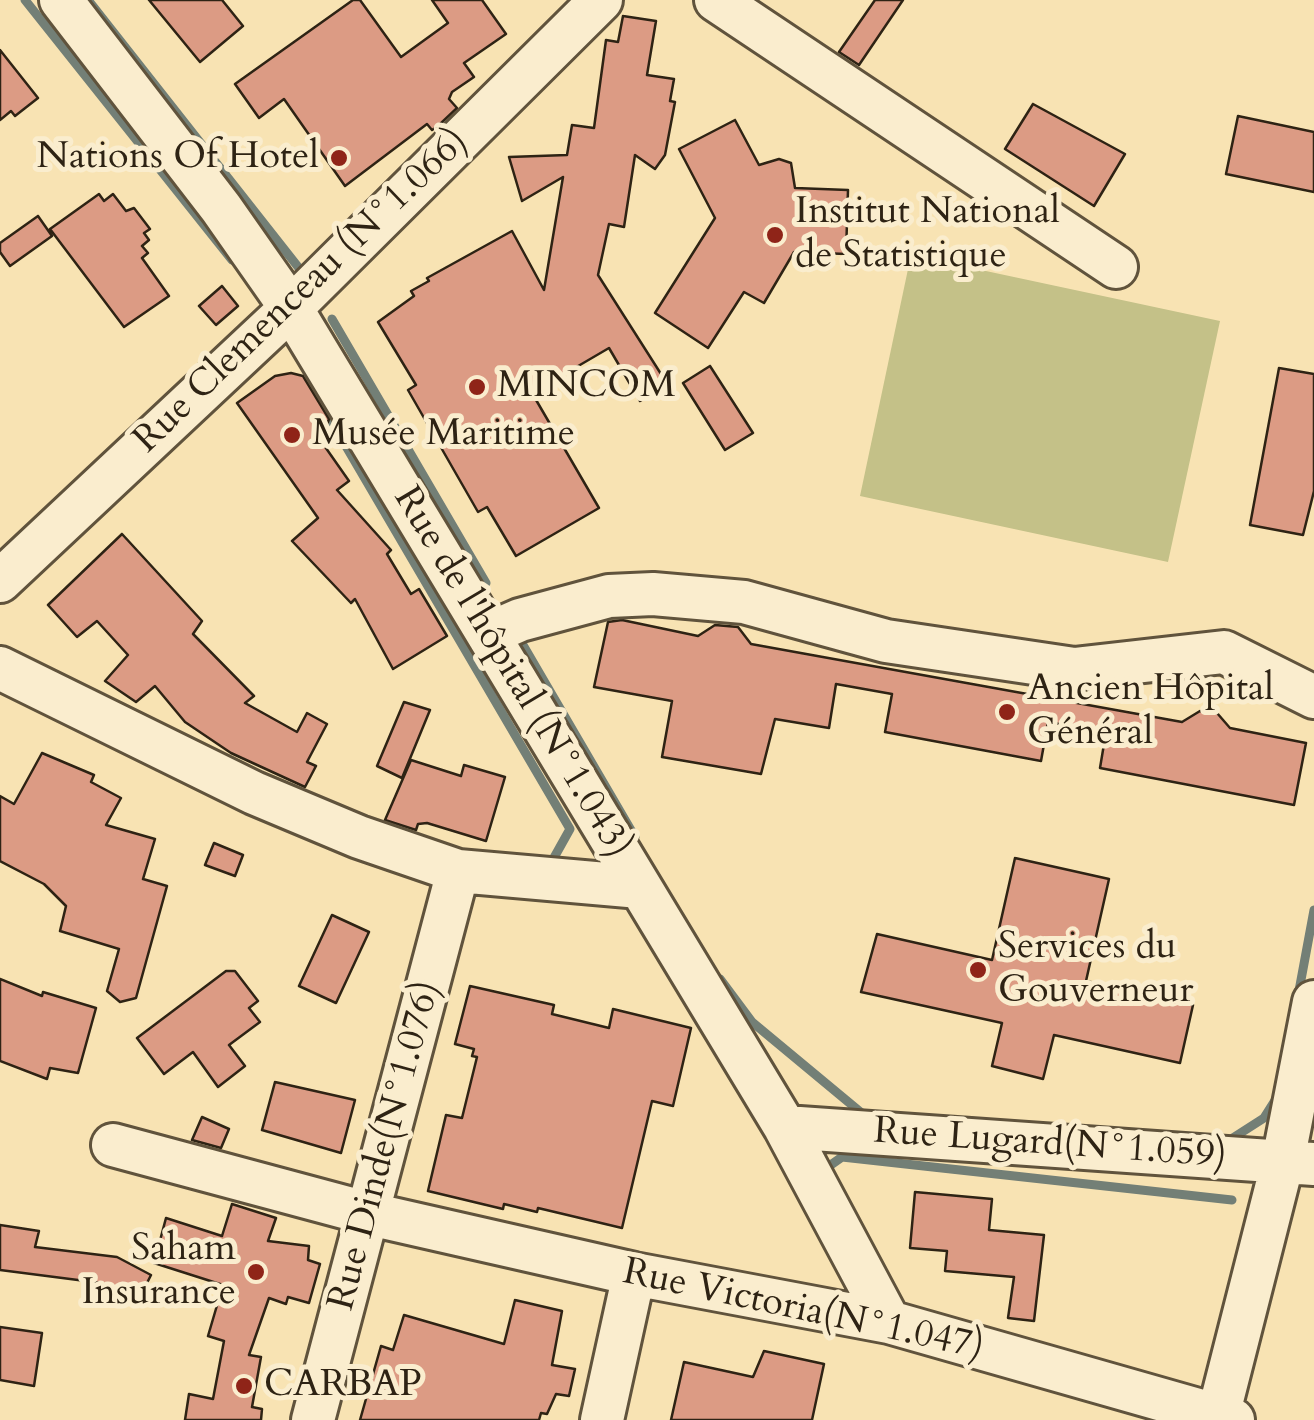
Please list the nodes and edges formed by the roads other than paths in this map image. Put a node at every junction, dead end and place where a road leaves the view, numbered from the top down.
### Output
1 (61, 0) edge
2 (601, 0) edge
3 (716, 0) edge
4 (1116, 267) dead end
5 (291, 308) junction
6 (0, 581) edge
7 (488, 634) junction
8 (0, 668) edge
9 (1314, 697) edge
10 (458, 871) junction
11 (640, 887) junction
12 (1314, 1002) edge
13 (786, 1128) junction
14 (113, 1145) dead end
15 (1299, 1163) edge
16 (370, 1214) junction
17 (634, 1274) junction
18 (889, 1322) junction
19 (1222, 1419) edge
20 (313, 1420) edge
21 (602, 1420) edge

1 - 5 street, Rue de l'hôpital (N°1.043)
2 - 5 street, Rue Clemenceau (N°1.066)
3 - 4 street
5 - 6 street, Rue Clemenceau (N°1.066)
5 - 7 street, Rue de l'hôpital (N°1.043)
7 - 9 street
7 - 11 street, Rue de l'hôpital (N°1.043)
8 - 10 street
10 - 11 street
10 - 16 street, Rue Dinde(N°1.076)
11 - 13 street, Rue de l'hôpital (N°1.043)
12 - 15 street
13 - 15 street, Rue Lugard(N°1.059)
13 - 18 street, Rue de l'hôpital (N°1.043)
14 - 16 street, Rue Victoria(N°1.047)
15 - 19 street
16 - 17 street, Rue Victoria(N°1.047)
16 - 20 street, Rue Dinde(N°1.076)
17 - 18 street, Rue Victoria(N°1.047)
17 - 21 street
18 - 19 street, Rue Victoria(N°1.047)

